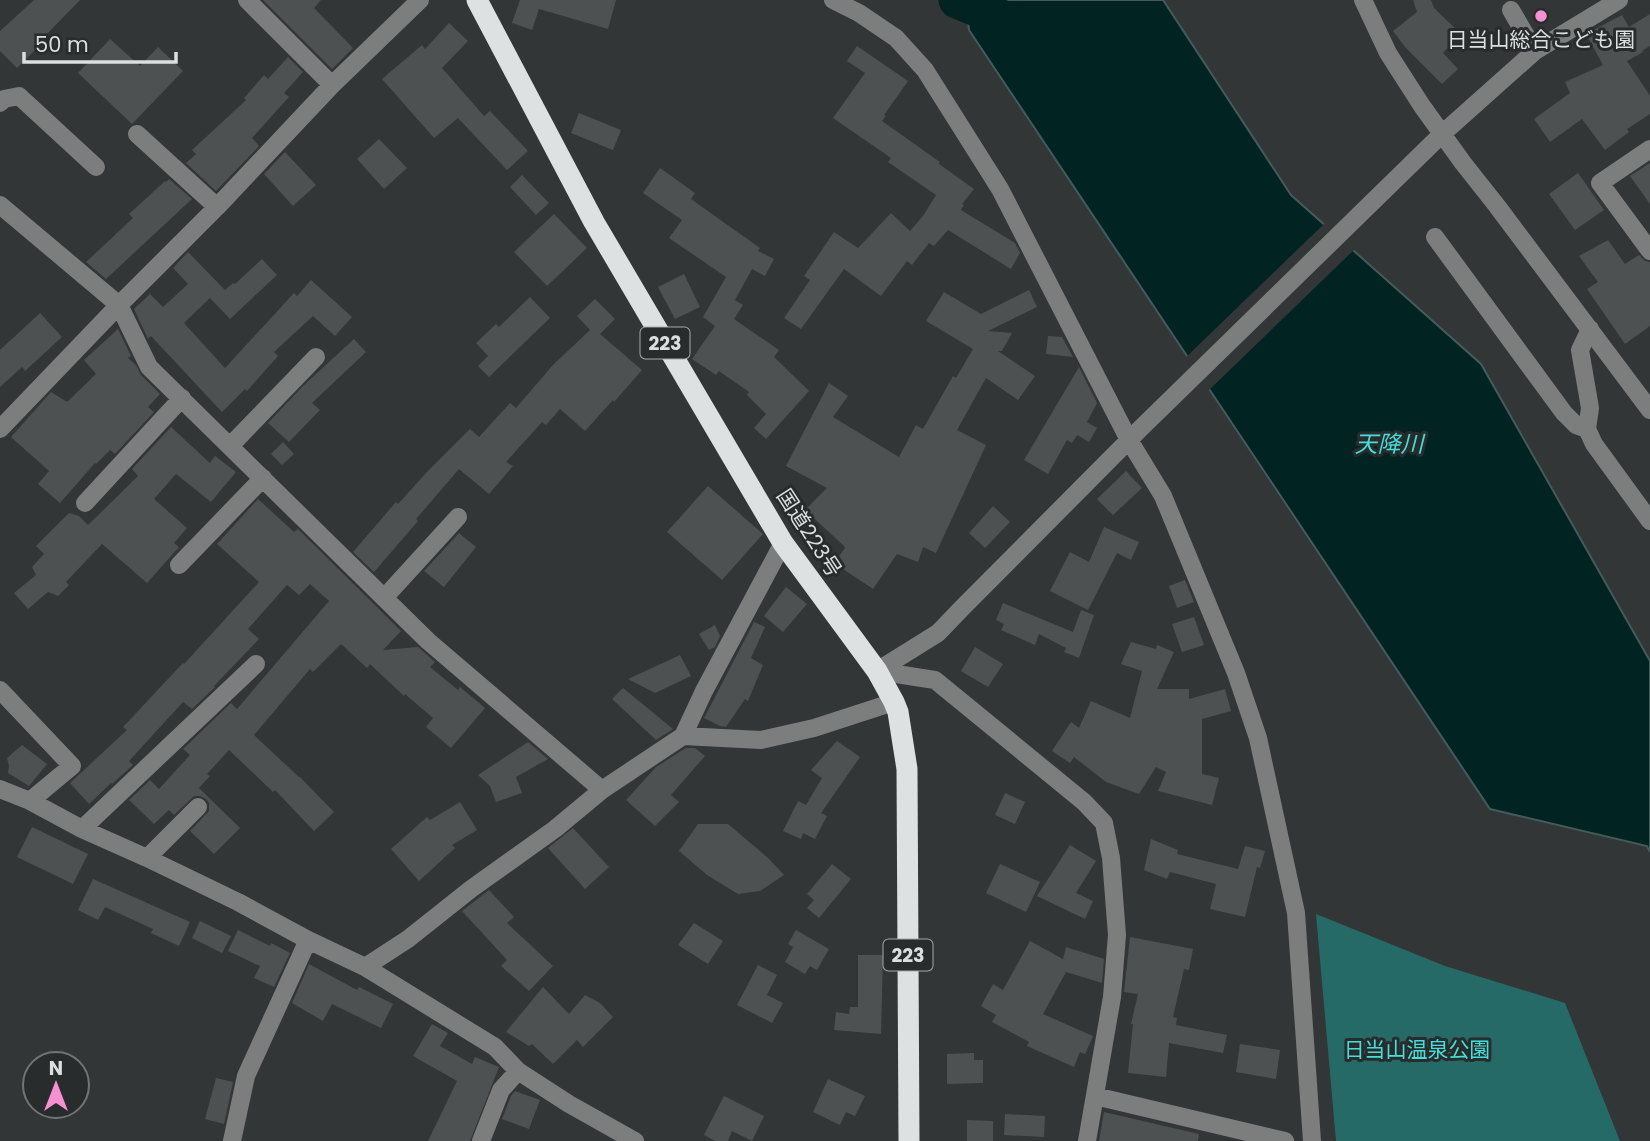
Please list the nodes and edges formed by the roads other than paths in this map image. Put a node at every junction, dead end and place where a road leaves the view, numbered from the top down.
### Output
1 (247, 0) edge
2 (420, 0) edge
3 (477, 0) edge
4 (834, 0) edge
5 (1363, 0) edge
6 (1619, 0) edge
7 (1511, 9) dead end
8 (1535, 51) junction
9 (332, 85) junction
10 (0, 103) edge
11 (137, 134) dead end
12 (1439, 137) junction
13 (1650, 149) edge
14 (96, 167) dead end
15 (0, 205) edge
16 (217, 207) junction
17 (1435, 237) dead end
18 (1650, 251) edge
19 (119, 305) junction
20 (1590, 329) junction
21 (316, 357) dead end
22 (181, 398) junction
23 (1650, 410) edge
24 (0, 429) edge
25 (1587, 429) junction
26 (1135, 434) junction
27 (230, 446) junction
28 (263, 478) junction
29 (85, 503) dead end
30 (458, 517) dead end
31 (1650, 522) edge
32 (783, 543) junction
33 (179, 565) dead end
34 (384, 598) junction
35 (257, 664) dead end
36 (877, 671) junction
37 (0, 690) edge
38 (894, 702) junction
39 (683, 736) junction
40 (0, 789) edge
41 (602, 790) junction
42 (30, 801) junction
43 (198, 807) dead end
44 (82, 829) junction
45 (147, 858) junction
46 (307, 940) junction
47 (365, 967) junction
48 (518, 1071) junction
49 (1095, 1096) junction
50 (232, 1141) edge
51 (481, 1141) edge
52 (635, 1141) edge
53 (909, 1141) edge
54 (1087, 1141) edge
55 (1285, 1141) edge
56 (1312, 1141) edge

1 - 9 street
2 - 9 street
3 - 32 highway, 国道223号 / 223
4 - 26 street
5 - 12 street
6 - 8 street
7 - 8 street
8 - 12 street
9 - 16 street
10 - 14 street
11 - 16 street
12 - 20 street
12 - 26 street
13 - 18 street
15 - 19 street
16 - 19 street
17 - 25 street
19 - 22 street
19 - 24 street
20 - 23 street
20 - 25 street
21 - 27 street
22 - 27 street
22 - 29 street
25 - 31 street
26 - 36 street
26 - 56 street
27 - 28 street
28 - 33 street
28 - 34 street
30 - 34 street
32 - 36 highway, 国道223号 / 223
32 - 39 street
34 - 41 street
35 - 44 street
36 - 38 highway, 国道223号 / 223
36 - 49 street
37 - 42 street
38 - 39 street
38 - 53 highway, 国道223号 / 223
39 - 41 street
40 - 42 street
41 - 47 street
42 - 44 street
43 - 45 street
44 - 45 street
45 - 46 street
46 - 47 street
46 - 50 street
47 - 48 street
48 - 51 street
48 - 52 street
49 - 54 street
49 - 55 street

